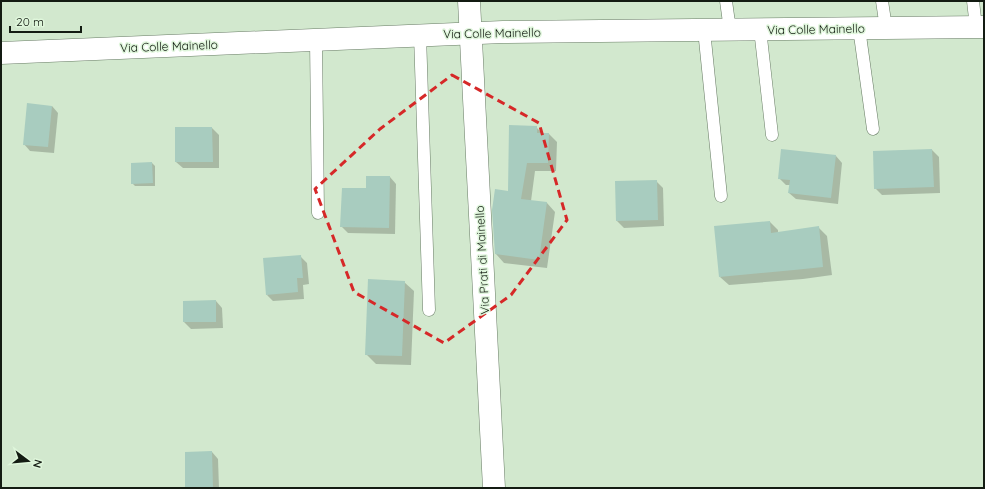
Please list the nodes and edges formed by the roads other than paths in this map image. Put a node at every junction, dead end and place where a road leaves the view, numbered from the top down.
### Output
1 (470, 1) edge
2 (726, 1) edge
3 (882, 1) edge
4 (972, 1) edge
5 (980, 27) edge
6 (859, 28) junction
7 (886, 28) junction
8 (760, 29) junction
9 (704, 30) junction
10 (730, 30) junction
11 (471, 33) junction
12 (420, 35) junction
13 (316, 40) junction
14 (1, 53) edge
15 (873, 129) dead end
16 (772, 134) dead end
17 (721, 196) dead end
18 (318, 213) dead end
19 (429, 310) dead end
20 (494, 488) edge

1 - 11 street, Via Prati di Mainello
2 - 10 lane
3 - 7 lane
4 - 5 lane
5 - 7 street, Via Colle Mainello
6 - 7 street, Via Colle Mainello
6 - 8 street, Via Colle Mainello
6 - 15 lane
8 - 10 street, Via Colle Mainello
8 - 16 lane
9 - 10 street, Via Colle Mainello
9 - 11 street, Via Colle Mainello
9 - 17 lane
11 - 12 street, Via Colle Mainello
11 - 20 street, Via Prati di Mainello
12 - 13 street, Via Colle Mainello
12 - 19 lane
13 - 14 street, Via Colle Mainello
13 - 18 lane

